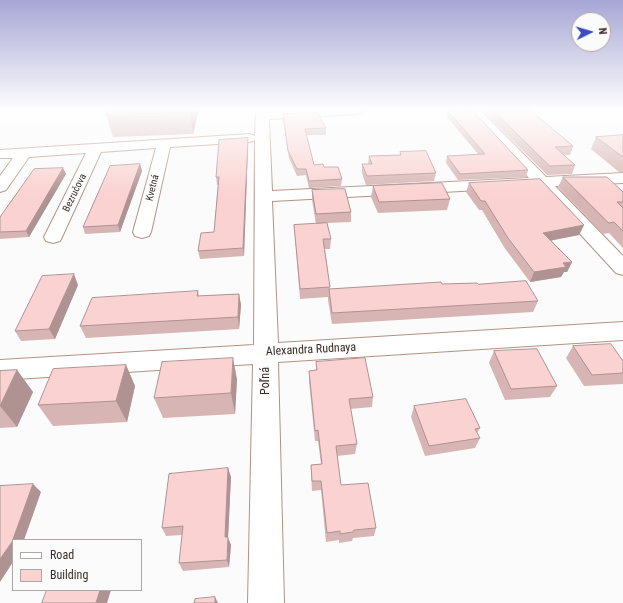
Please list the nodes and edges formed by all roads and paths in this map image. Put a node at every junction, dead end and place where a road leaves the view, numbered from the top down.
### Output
1 (261, 138) edge
2 (263, 138) edge
3 (500, 138) edge
4 (164, 144) junction
5 (96, 148) junction
6 (24, 153) junction
7 (0, 154) edge
8 (623, 178) edge
9 (543, 182) junction
10 (0, 187) edge
11 (264, 196) junction
12 (142, 232) dead end
13 (53, 237) dead end
14 (623, 268) edge
15 (623, 331) edge
16 (266, 352) junction
17 (0, 370) edge
18 (266, 603) edge

1 - 4 street
2 - 11 street, Poľná
3 - 9 street
4 - 5 street
4 - 12 street, Kvetná
5 - 6 street
5 - 13 street, Bezručova
6 - 7 street
6 - 10 street
8 - 9 street
9 - 11 street
9 - 14 street
11 - 16 street, Poľná
15 - 16 street, Alexandra Rudnaya
16 - 17 street, Alexandra Rudnaya
16 - 18 street, Poľná

